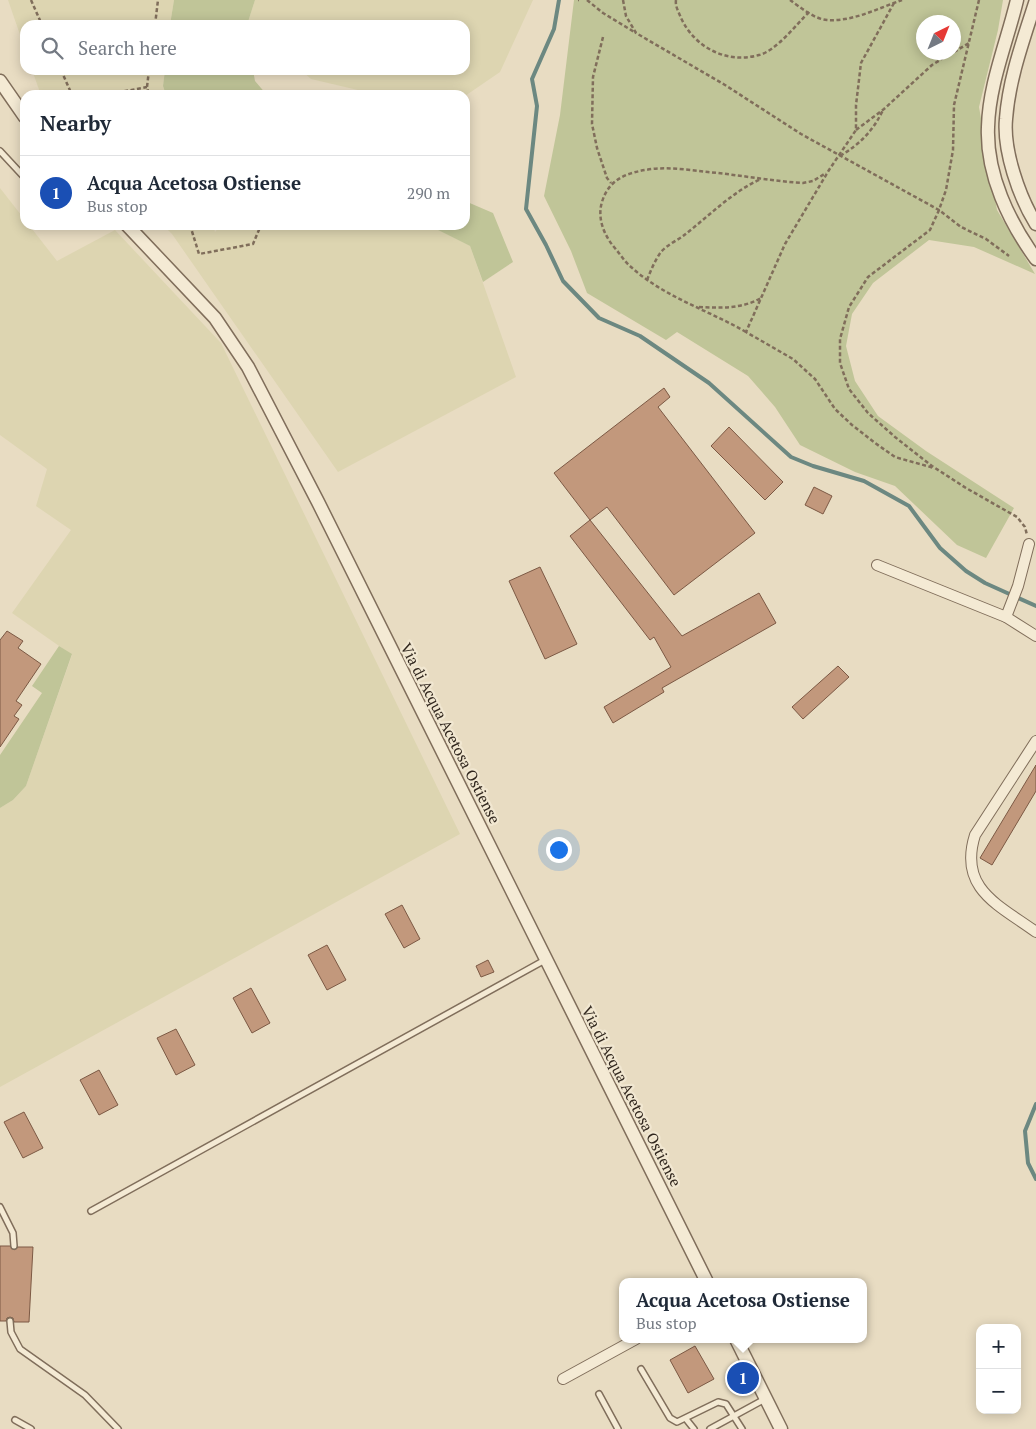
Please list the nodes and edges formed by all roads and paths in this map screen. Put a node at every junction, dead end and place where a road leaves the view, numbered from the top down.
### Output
1 (31, 0) edge
2 (158, 0) edge
3 (587, 0) edge
4 (623, 0) edge
5 (676, 0) edge
6 (790, 0) edge
7 (886, 0) edge
8 (902, 0) edge
9 (979, 0) edge
10 (1017, 0) edge
11 (1036, 0) edge
12 (894, 3) junction
13 (886, 6) junction
14 (808, 12) junction
15 (40, 20) edge
16 (156, 20) edge
17 (636, 33) junction
18 (603, 37) dead end
19 (970, 42) junction
20 (961, 47) edge
21 (940, 60) edge
22 (63, 75) edge
23 (148, 75) edge
24 (0, 81) edge
25 (147, 86) junction
26 (70, 90) edge
27 (128, 90) edge
28 (148, 90) edge
29 (884, 109) junction
30 (20, 110) edge
31 (856, 130) junction
32 (0, 151) edge
33 (839, 156) junction
34 (829, 170) junction
35 (20, 173) edge
36 (762, 178) junction
37 (612, 183) junction
38 (940, 210) junction
39 (1036, 224) edge
40 (132, 230) edge
41 (192, 230) edge
42 (259, 230) edge
43 (1010, 256) dead end
44 (1036, 259) edge
45 (647, 280) junction
46 (762, 297) junction
47 (695, 306) junction
48 (746, 332) junction
49 (938, 469) junction
50 (1029, 544) joint
51 (877, 565) dead end
52 (1006, 618) junction
53 (1036, 636) edge
54 (1036, 741) edge
55 (1036, 932) edge
56 (546, 960) junction
57 (0, 1207) edge
58 (91, 1211) dead end
59 (14, 1246) dead end
60 (705, 1278) edge
61 (10, 1321) dead end
62 (629, 1343) edge
63 (738, 1343) edge
64 (641, 1369) dead end
65 (563, 1379) dead end
66 (599, 1394) dead end
67 (766, 1399) junction
68 (734, 1415) junction
69 (686, 1419) junction
70 (15, 1420) dead end
71 (677, 1422) junction
72 (31, 1429) edge
73 (118, 1429) edge
74 (618, 1429) edge
75 (677, 1429) edge
76 (694, 1429) edge
77 (710, 1429) edge
78 (742, 1429) edge
79 (781, 1429) edge

1 - 15 path
2 - 16 path
3 - 17 path
4 - 17 path
5 - 14 path
6 - 14 path
7 - 13 path
8 - 12 path
9 - 19 path
10 - 44 street
11 - 39 street
12 - 13 path
12 - 31 path
13 - 14 path
17 - 33 path
18 - 37 path
19 - 20 path
19 - 38 path
21 - 29 path
22 - 26 path
23 - 25 path
24 - 30 street
25 - 27 path
25 - 28 path
29 - 31 path
29 - 33 path
31 - 33 path
32 - 35 lane
33 - 34 path
33 - 38 path
34 - 36 path
34 - 46 path
36 - 37 path
36 - 45 path
37 - 45 path
38 - 43 path
38 - 49 path
40 - 56 street, Via di Acqua Acetosa Ostiense
41 - 42 path
45 - 47 path
46 - 47 path
46 - 48 path
47 - 48 path
48 - 49 path
49 - 50 path
50 - 52 street
51 - 52 street
52 - 53 street
54 - 55 street
56 - 58 lane
56 - 60 street, Via di Acqua Acetosa Ostiense
57 - 59 lane
61 - 73 lane
62 - 65 street
63 - 67 street
64 - 71 lane
66 - 74 lane
67 - 68 lane
67 - 79 street
68 - 69 lane
68 - 77 lane
68 - 78 lane
69 - 71 lane
69 - 76 lane
70 - 72 lane
71 - 75 lane

